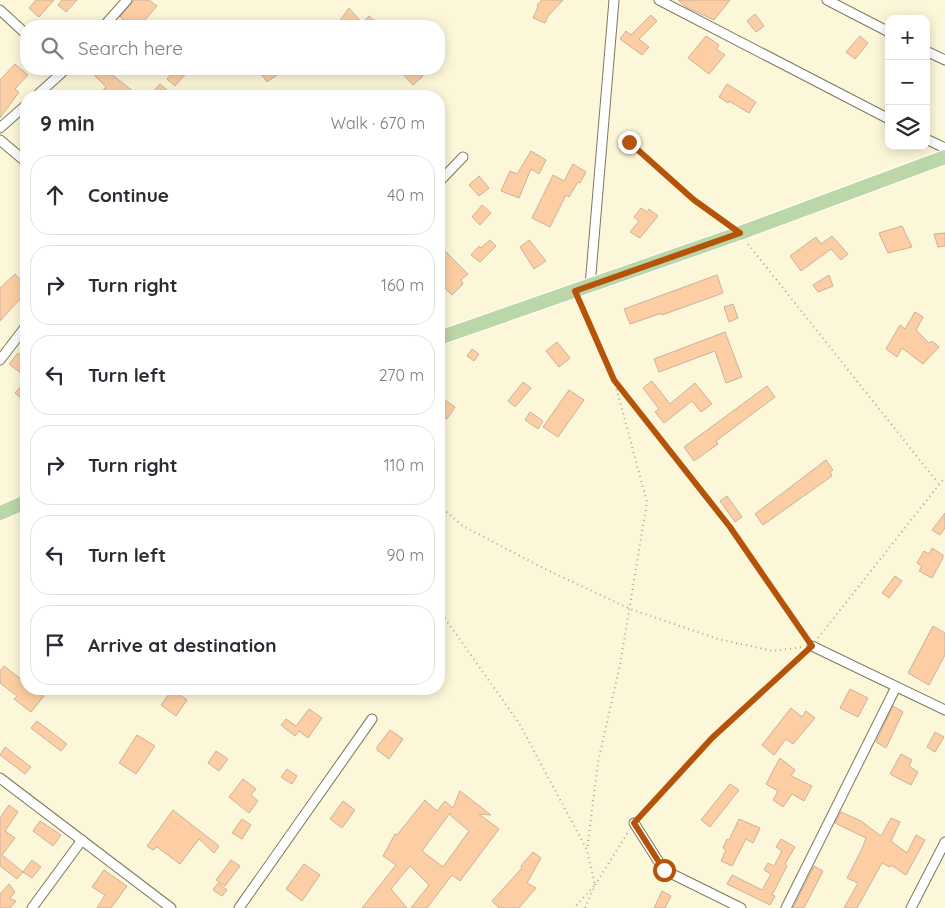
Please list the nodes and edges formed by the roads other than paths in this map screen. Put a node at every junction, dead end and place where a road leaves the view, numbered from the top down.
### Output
1 (127, 0) edge
2 (614, 0) edge
3 (659, 0) edge
4 (827, 0) edge
5 (0, 10) edge
6 (109, 20) edge
7 (20, 28) edge
8 (885, 30) edge
9 (930, 53) edge
10 (945, 60) edge
11 (59, 75) edge
12 (43, 90) edge
13 (20, 110) edge
14 (885, 117) edge
15 (0, 128) edge
16 (0, 140) edge
17 (930, 141) edge
18 (945, 148) edge
19 (463, 156) dead end
20 (20, 157) edge
21 (945, 157) edge
22 (445, 176) edge
23 (590, 286) junction
24 (20, 334) edge
25 (445, 336) edge
26 (0, 360) edge
27 (20, 505) edge
28 (0, 513) edge
29 (812, 646) road end
30 (896, 687) junction
31 (945, 710) edge
32 (372, 719) dead end
33 (0, 778) edge
34 (634, 823) road end
35 (82, 840) junction
36 (945, 842) edge
37 (32, 908) edge
38 (171, 908) edge
39 (239, 908) edge
40 (741, 908) edge
41 (786, 908) edge
42 (911, 908) edge

1 - 6 street
2 - 23 street
3 - 14 street
4 - 8 street
5 - 7 street
9 - 10 street
11 - 12 street
13 - 15 street
16 - 20 street
17 - 18 street
19 - 22 street
21 - 23 main road
23 - 25 main road
24 - 26 street
27 - 28 main road
29 - 30 street
30 - 31 street
30 - 41 street
32 - 39 street
33 - 35 street
34 - 40 street
35 - 37 street
35 - 38 street
36 - 42 street

